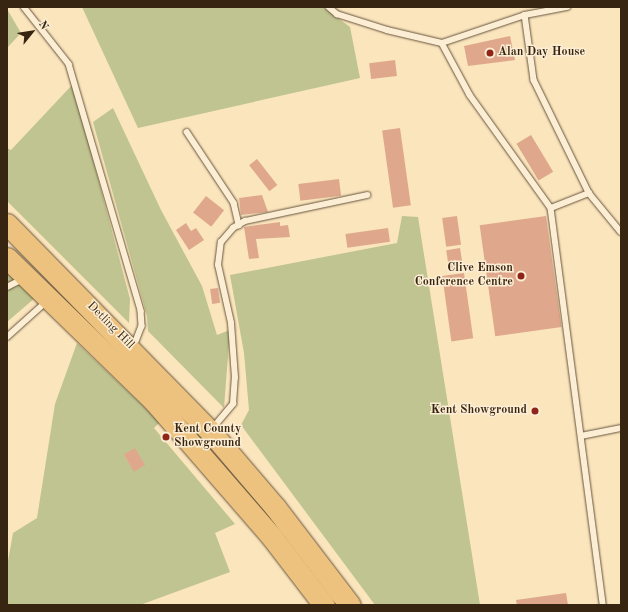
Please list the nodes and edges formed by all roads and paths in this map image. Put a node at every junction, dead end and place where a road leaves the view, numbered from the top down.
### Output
1 (24, 7) edge
2 (329, 7) edge
3 (567, 7) edge
4 (525, 15) junction
5 (442, 43) junction
6 (187, 132) dead end
7 (589, 193) junction
8 (367, 195) dead end
9 (551, 208) junction
10 (7, 224) edge
11 (239, 225) junction
12 (621, 232) edge
13 (7, 258) edge
14 (27, 278) junction
15 (7, 287) edge
16 (50, 299) junction
17 (7, 337) edge
18 (133, 349) junction
19 (621, 428) edge
20 (210, 431) junction
21 (581, 436) junction
22 (324, 605) edge
23 (350, 605) edge
24 (603, 605) edge

1 - 18 lane
2 - 5 lane
3 - 4 lane
4 - 5 lane
4 - 7 lane
5 - 9 lane
6 - 11 lane
7 - 9 lane
7 - 12 lane
8 - 11 lane
9 - 21 lane
10 - 18 highway, Detling Hill
11 - 20 lane
13 - 14 highway, Detling Hill
14 - 15 lane
14 - 16 highway, Detling Hill
16 - 17 lane
16 - 22 highway, Detling Hill
18 - 20 highway, Detling Hill
19 - 21 lane
20 - 23 highway, Detling Hill
21 - 24 lane

